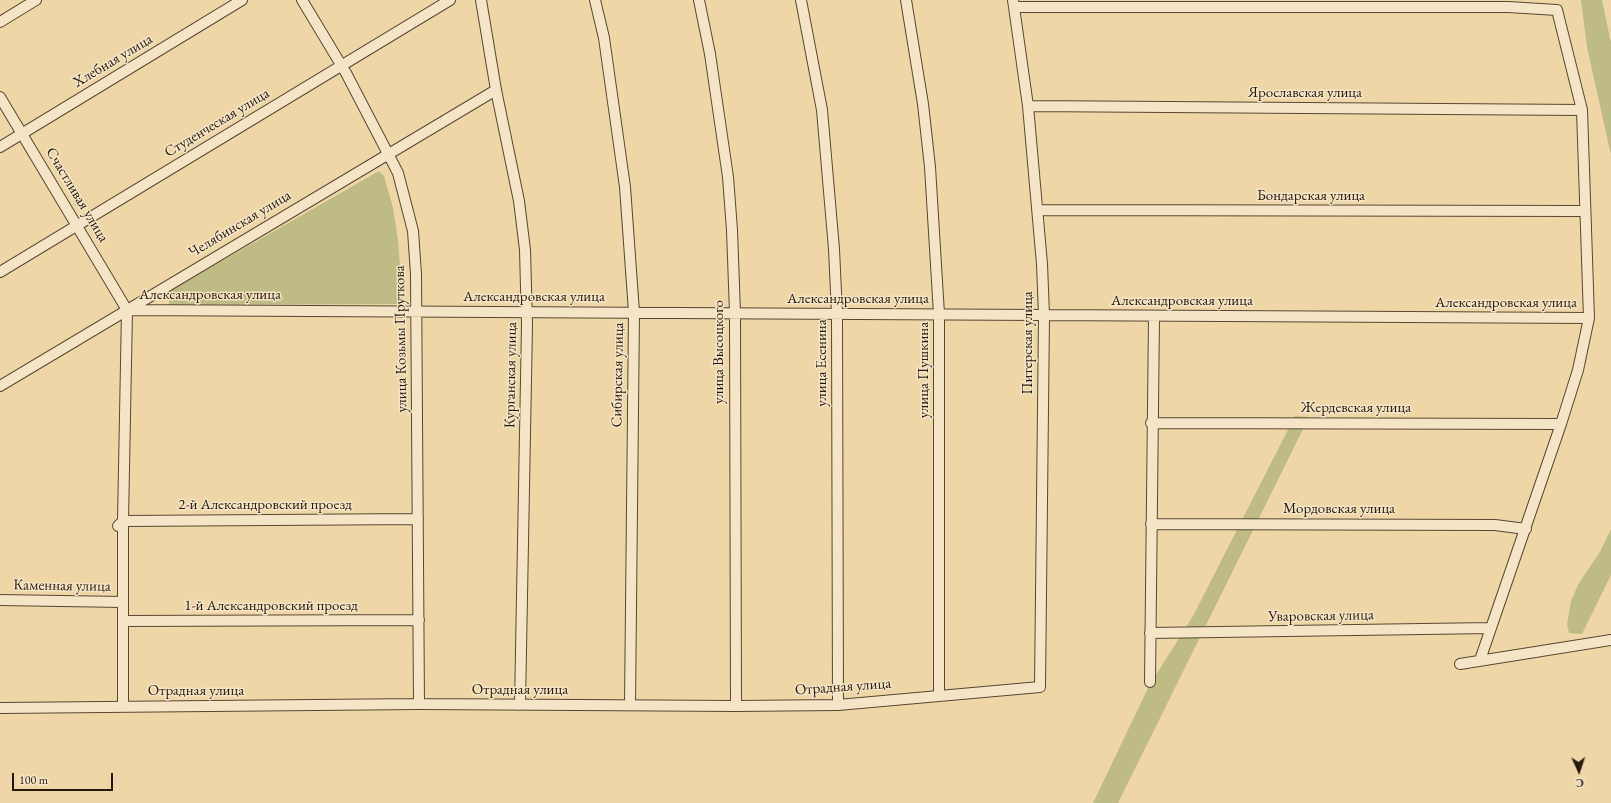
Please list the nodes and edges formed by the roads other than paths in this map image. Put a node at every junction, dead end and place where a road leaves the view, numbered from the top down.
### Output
1 (36, 0) edge
2 (242, 0) edge
3 (302, 0) edge
4 (450, 0) edge
5 (481, 0) edge
6 (595, 0) edge
7 (699, 0) edge
8 (801, 0) edge
9 (906, 0) edge
10 (1013, 3) edge
11 (0, 22) edge
12 (342, 65) junction
13 (496, 90) junction
14 (0, 97) edge
15 (1028, 106) junction
16 (1582, 110) junction
17 (22, 134) junction
18 (0, 147) edge
19 (388, 153) junction
20 (1038, 210) junction
21 (1584, 211) junction
22 (77, 225) junction
23 (0, 272) edge
24 (127, 310) junction
25 (417, 311) junction
26 (527, 312) junction
27 (634, 312) junction
28 (735, 313) junction
29 (837, 314) junction
30 (939, 314) junction
31 (1044, 315) junction
32 (1154, 316) junction
33 (1589, 318) junction
34 (0, 386) edge
35 (1151, 423) junction
36 (1561, 424) junction
37 (418, 518) junction
38 (1151, 524) junction
39 (119, 525) junction
40 (1526, 529) junction
41 (0, 600) edge
42 (124, 602) junction
43 (419, 620) junction
44 (123, 622) junction
45 (1491, 628) junction
46 (1150, 633) junction
47 (1611, 640) edge
48 (1480, 660) junction
49 (1460, 664) dead end
50 (1150, 682) dead end
51 (1040, 687) joint
52 (939, 695) junction
53 (419, 704) junction
54 (630, 705) junction
55 (838, 705) junction
56 (520, 706) junction
57 (736, 706) junction
58 (123, 707) junction
59 (0, 708) edge

1 - 11 street
2 - 17 street, Хлебная улица
3 - 12 street, улица Козьмы Пруткова
4 - 12 street, Студенческая улица
5 - 13 street, Курганская улица
6 - 27 street, Сибирская улица
7 - 28 street, улица Высоцкого
8 - 29 street, улица Есенина
9 - 30 street, улица Пушкина
10 - 15 street, Питерская улица
10 - 16 street
12 - 19 street, улица Козьмы Пруткова
12 - 22 street, Студенческая улица
13 - 19 street, Челябинская улица
13 - 26 street, Курганская улица
14 - 17 street, Счастливая улица
15 - 16 street, Ярославская улица
15 - 20 street, Питерская улица
16 - 21 street
17 - 18 street, Хлебная улица
17 - 22 street, Счастливая улица
19 - 24 street, Челябинская улица
19 - 25 street, улица Козьмы Пруткова
20 - 21 street, Бондарская улица
20 - 31 street, Питерская улица
21 - 33 street
22 - 23 street, Студенческая улица
22 - 24 street, Счастливая улица
24 - 25 street, Александровская улица
24 - 34 street, Челябинская улица
24 - 39 street
25 - 26 street, Александровская улица
25 - 37 street, улица Козьмы Пруткова
26 - 27 street, Александровская улица
26 - 56 street, Курганская улица
27 - 28 street, Александровская улица
27 - 54 street, Сибирская улица
28 - 29 street, Александровская улица
28 - 57 street, улица Высоцкого
29 - 30 street, Александровская улица
29 - 55 street, улица Есенина
30 - 31 street, Александровская улица
30 - 52 street, улица Пушкина
31 - 32 street, Александровская улица
31 - 51 street, Питерская улица
32 - 33 street, Александровская улица
32 - 35 street
33 - 36 street
35 - 36 street, Жердевская улица
35 - 38 street
36 - 40 street
37 - 39 street, 2-й Александровский проезд
37 - 43 street, улица Козьмы Пруткова
38 - 40 street, Мордовская улица
38 - 46 street
39 - 42 street
40 - 45 street
41 - 42 street, Каменная улица
42 - 44 street
43 - 44 street, 1-й Александровский проезд
43 - 53 street, улица Козьмы Пруткова
44 - 58 street
45 - 46 street, Уваровская улица
45 - 48 street
46 - 50 street
47 - 48 street
48 - 49 street
51 - 52 street, Отрадная улица
52 - 55 street, Отрадная улица
53 - 56 street, Отрадная улица
53 - 58 street, Отрадная улица
54 - 56 street, Отрадная улица
54 - 57 street, Отрадная улица
55 - 57 street, Отрадная улица
58 - 59 street, Отрадная улица

